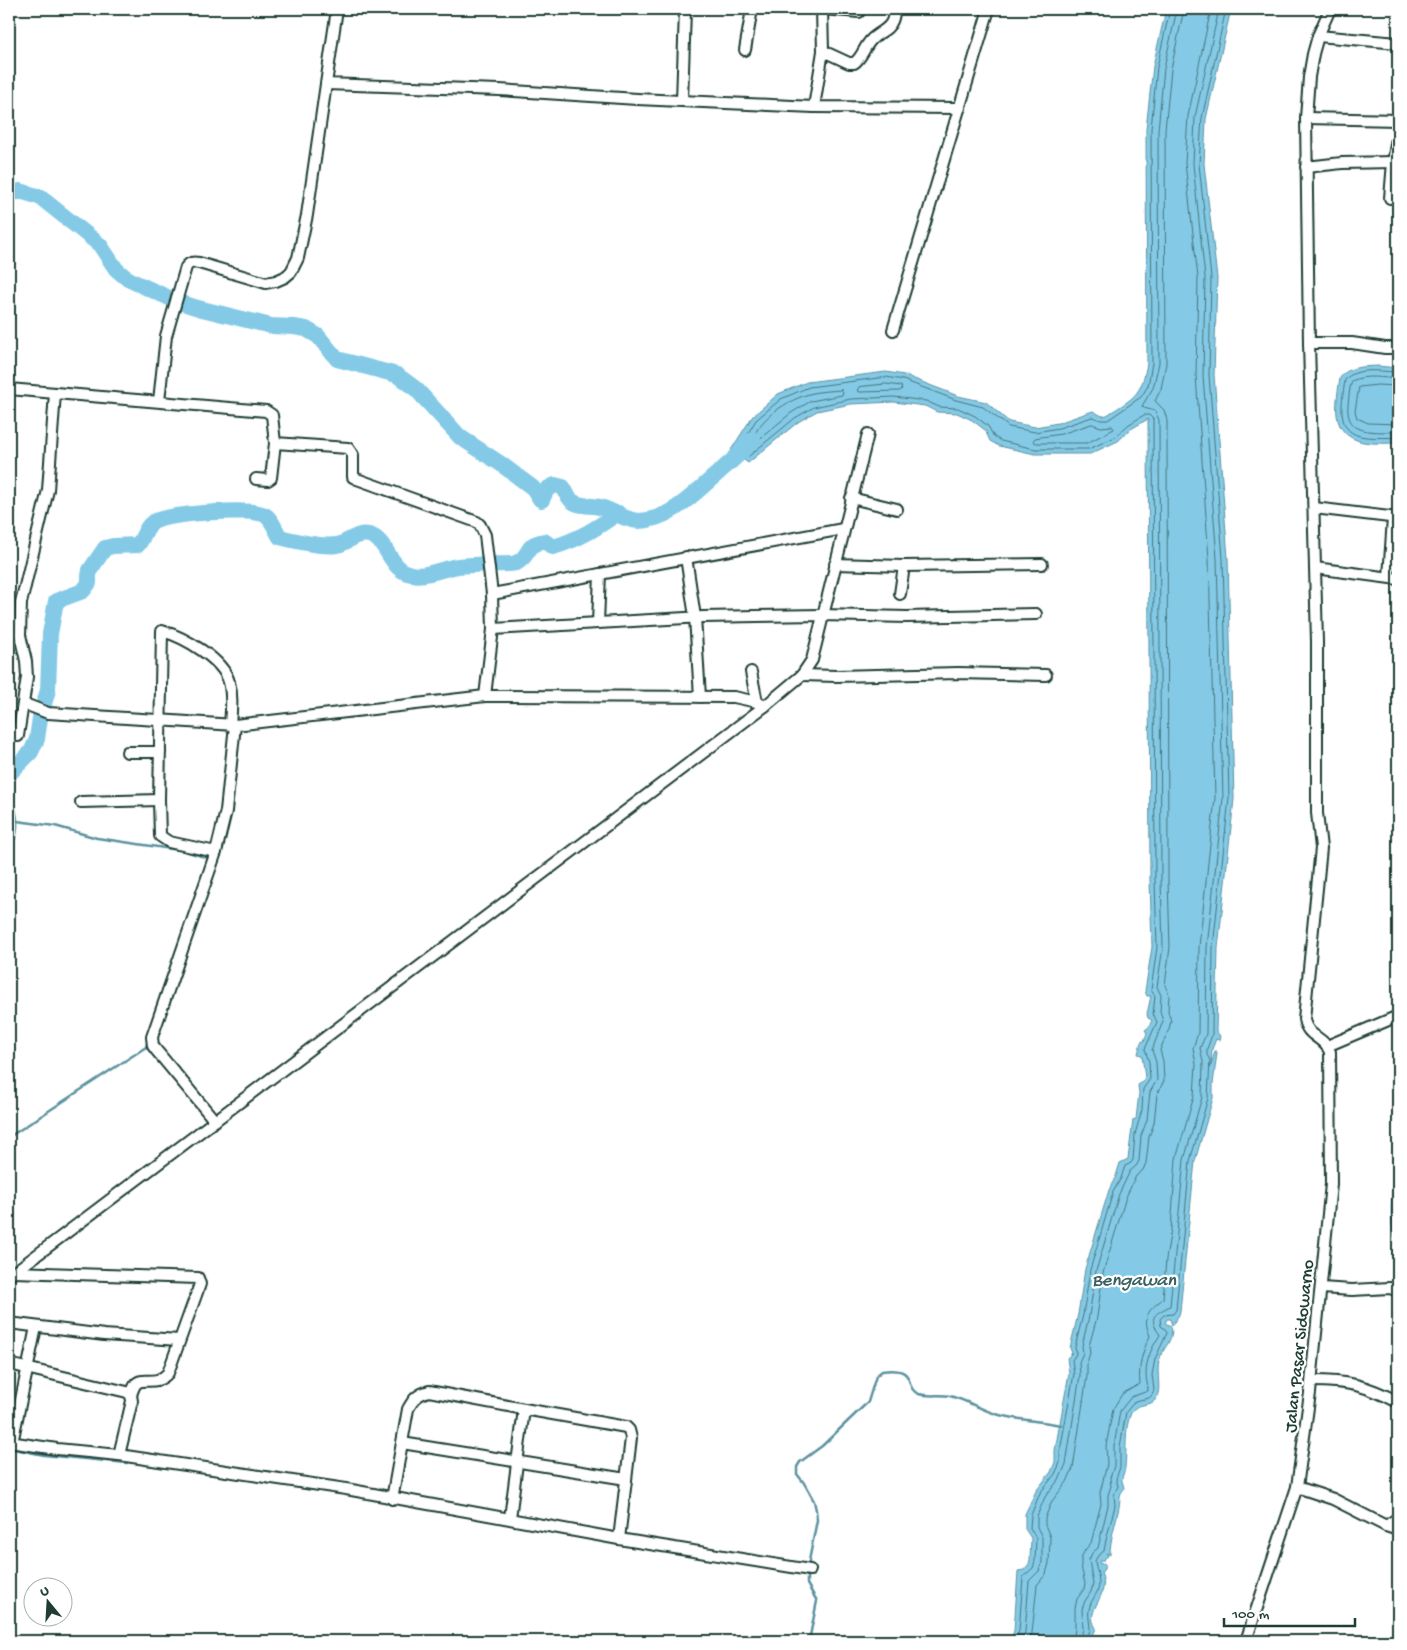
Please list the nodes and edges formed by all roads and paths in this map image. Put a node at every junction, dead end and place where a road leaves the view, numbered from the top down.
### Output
1 (337, 9) edge
2 (752, 9) edge
3 (822, 9) edge
4 (894, 9) edge
5 (988, 9) edge
6 (1330, 9) edge
7 (685, 10) dead end
8 (859, 12) dead end
9 (1318, 36) junction
10 (1398, 43) edge
11 (745, 50) dead end
12 (822, 51) junction
13 (326, 84) junction
14 (682, 101) junction
15 (814, 107) junction
16 (960, 108) junction
17 (1306, 118) junction
18 (1398, 120) edge
19 (1398, 132) edge
20 (1393, 162) junction
21 (1306, 167) junction
22 (1390, 198) dead end
23 (893, 330) dead end
24 (1309, 343) junction
25 (1398, 348) edge
26 (9, 389) edge
27 (56, 393) junction
28 (159, 401) junction
29 (868, 434) dead end
30 (275, 442) junction
31 (256, 479) dead end
32 (851, 498) junction
33 (1314, 508) junction
34 (897, 509) dead end
35 (1396, 518) edge
36 (843, 529) junction
37 (686, 557) junction
38 (835, 564) junction
39 (1042, 564) dead end
40 (904, 566) junction
41 (1315, 568) junction
42 (600, 574) junction
43 (1394, 578) edge
44 (492, 594) junction
45 (900, 594) dead end
46 (1036, 614) dead end
47 (822, 615) junction
48 (695, 617) junction
49 (598, 623) junction
50 (493, 629) junction
51 (752, 672) dead end
52 (802, 675) junction
53 (1046, 675) dead end
54 (485, 696) junction
55 (700, 696) junction
56 (761, 704) junction
57 (27, 705) junction
58 (160, 721) junction
59 (232, 725) junction
60 (18, 736) dead end
61 (127, 752) dead end
62 (160, 752) junction
63 (159, 800) junction
64 (81, 802) dead end
65 (214, 851) junction
66 (1398, 1016) edge
67 (1327, 1046) junction
68 (214, 1121) junction
69 (11, 1274) edge
70 (1321, 1288) junction
71 (1398, 1291) edge
72 (9, 1323) edge
73 (36, 1327) junction
74 (179, 1340) junction
75 (9, 1364) edge
76 (27, 1369) junction
77 (1312, 1381) junction
78 (131, 1395) junction
79 (1398, 1402) edge
80 (524, 1409) junction
81 (10, 1442) edge
82 (402, 1443) junction
83 (119, 1456) junction
84 (517, 1460) junction
85 (626, 1479) junction
86 (1297, 1487) junction
87 (392, 1499) junction
88 (510, 1518) junction
89 (1398, 1518) edge
90 (1386, 1526) junction
91 (1398, 1530) edge
92 (619, 1539) junction
93 (810, 1570) dead end
94 (1246, 1641) edge

1 - 13 street
2 - 11 street
3 - 8 street
3 - 12 street
4 - 12 street
5 - 16 street
6 - 9 street
7 - 14 street
9 - 10 street
9 - 17 street
12 - 15 street
13 - 14 street
13 - 28 street
14 - 15 street
15 - 16 street
16 - 23 street
17 - 18 street
17 - 21 street
19 - 20 street
20 - 21 street
20 - 22 street
21 - 24 street
24 - 25 street
24 - 33 street
26 - 27 street
27 - 28 street
27 - 57 street
28 - 30 street
29 - 32 street
30 - 31 street
30 - 44 street
32 - 34 street
32 - 36 street
33 - 35 street
33 - 41 street
35 - 43 street
36 - 37 street
36 - 38 street
37 - 42 street
37 - 48 street
38 - 40 street
38 - 47 street
39 - 40 street
40 - 45 street
41 - 43 street
41 - 67 street
42 - 44 street
42 - 49 street
44 - 50 street
46 - 47 street
47 - 48 street
47 - 52 street
48 - 49 street
48 - 55 street
49 - 50 street
50 - 54 street
51 - 56 street
52 - 53 street
52 - 56 street
54 - 55 street
54 - 59 street
55 - 56 street
56 - 68 street
57 - 58 street
57 - 60 street
58 - 59 street
58 - 59 street
58 - 62 street
59 - 65 street
61 - 62 street
62 - 63 street
63 - 64 street
63 - 65 street
65 - 68 street
66 - 67 street
67 - 70 street, Jalan Pasar Sidowarno
68 - 69 street
69 - 74 street
70 - 71 street
70 - 77 street, Jalan Pasar Sidowarno
72 - 73 street
73 - 74 street
73 - 76 street
74 - 78 street
75 - 76 street
76 - 78 street
76 - 81 street
77 - 79 street
77 - 86 street, Jalan Pasar Sidowarno
78 - 83 street
80 - 82 street
80 - 84 street
80 - 85 street
81 - 83 street
82 - 84 street
82 - 87 street
83 - 87 street
84 - 85 street
84 - 88 street
85 - 92 street
86 - 90 street
86 - 94 street, Jalan Pasar Sidowarno
87 - 88 street
88 - 92 street
89 - 90 street
90 - 91 street
92 - 93 street

